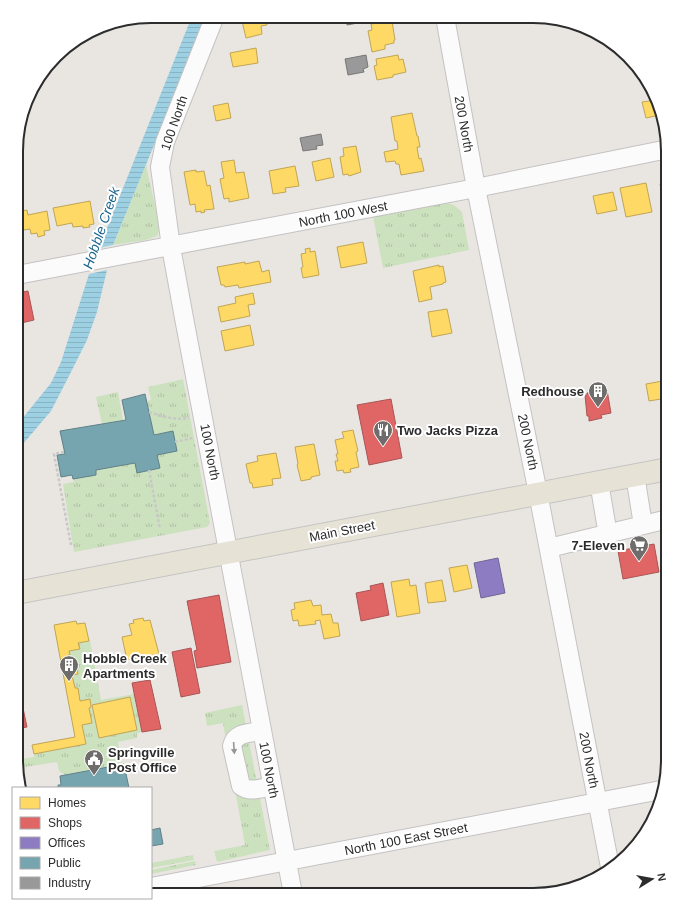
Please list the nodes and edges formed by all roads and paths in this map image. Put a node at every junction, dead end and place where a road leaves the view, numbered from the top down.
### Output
1 (212, 23) edge
2 (446, 23) edge
3 (661, 150) edge
4 (476, 188) junction
5 (171, 247) junction
6 (23, 274) edge
7 (149, 412) dead end
8 (189, 418) dead end
9 (193, 438) dead end
10 (175, 442) dead end
11 (64, 452) dead end
12 (149, 470) dead end
13 (661, 473) edge
14 (635, 475) junction
15 (599, 482) junction
16 (538, 493) junction
17 (661, 521) edge
18 (643, 525) junction
19 (160, 529) dead end
20 (608, 535) junction
21 (71, 546) dead end
22 (549, 548) junction
23 (229, 552) junction
24 (23, 592) edge
25 (262, 731) junction
26 (272, 786) junction
27 (657, 791) edge
28 (597, 802) junction
29 (287, 861) junction
30 (609, 862) edge
31 (152, 887) edge
32 (292, 888) edge

1 - 5 street, 100 North
2 - 4 street, 200 North
3 - 4 street, North 100 West
4 - 5 street, North 100 West
4 - 16 street, 200 North
5 - 6 street, North 100 West
5 - 23 street, 100 North
7 - 8 path
9 - 10 path
11 - 21 path
12 - 19 path
13 - 14 main road, Main Street
14 - 15 main road, Main Street
14 - 18 street
15 - 16 main road, Main Street
15 - 20 street
16 - 22 street, 200 North
16 - 23 main road, Main Street
17 - 18 street
18 - 20 street
20 - 22 street
22 - 28 street, 200 North
23 - 24 main road, Main Street
23 - 25 street, 100 North
25 - 26 street, 100 North
25 -> 26 street
26 - 29 street, 100 North
27 - 28 street, North 100 East Street
28 - 29 street, North 100 East Street
28 - 30 street, 200 North
29 - 31 street, North 100 East Street
29 - 32 street, 100 North

